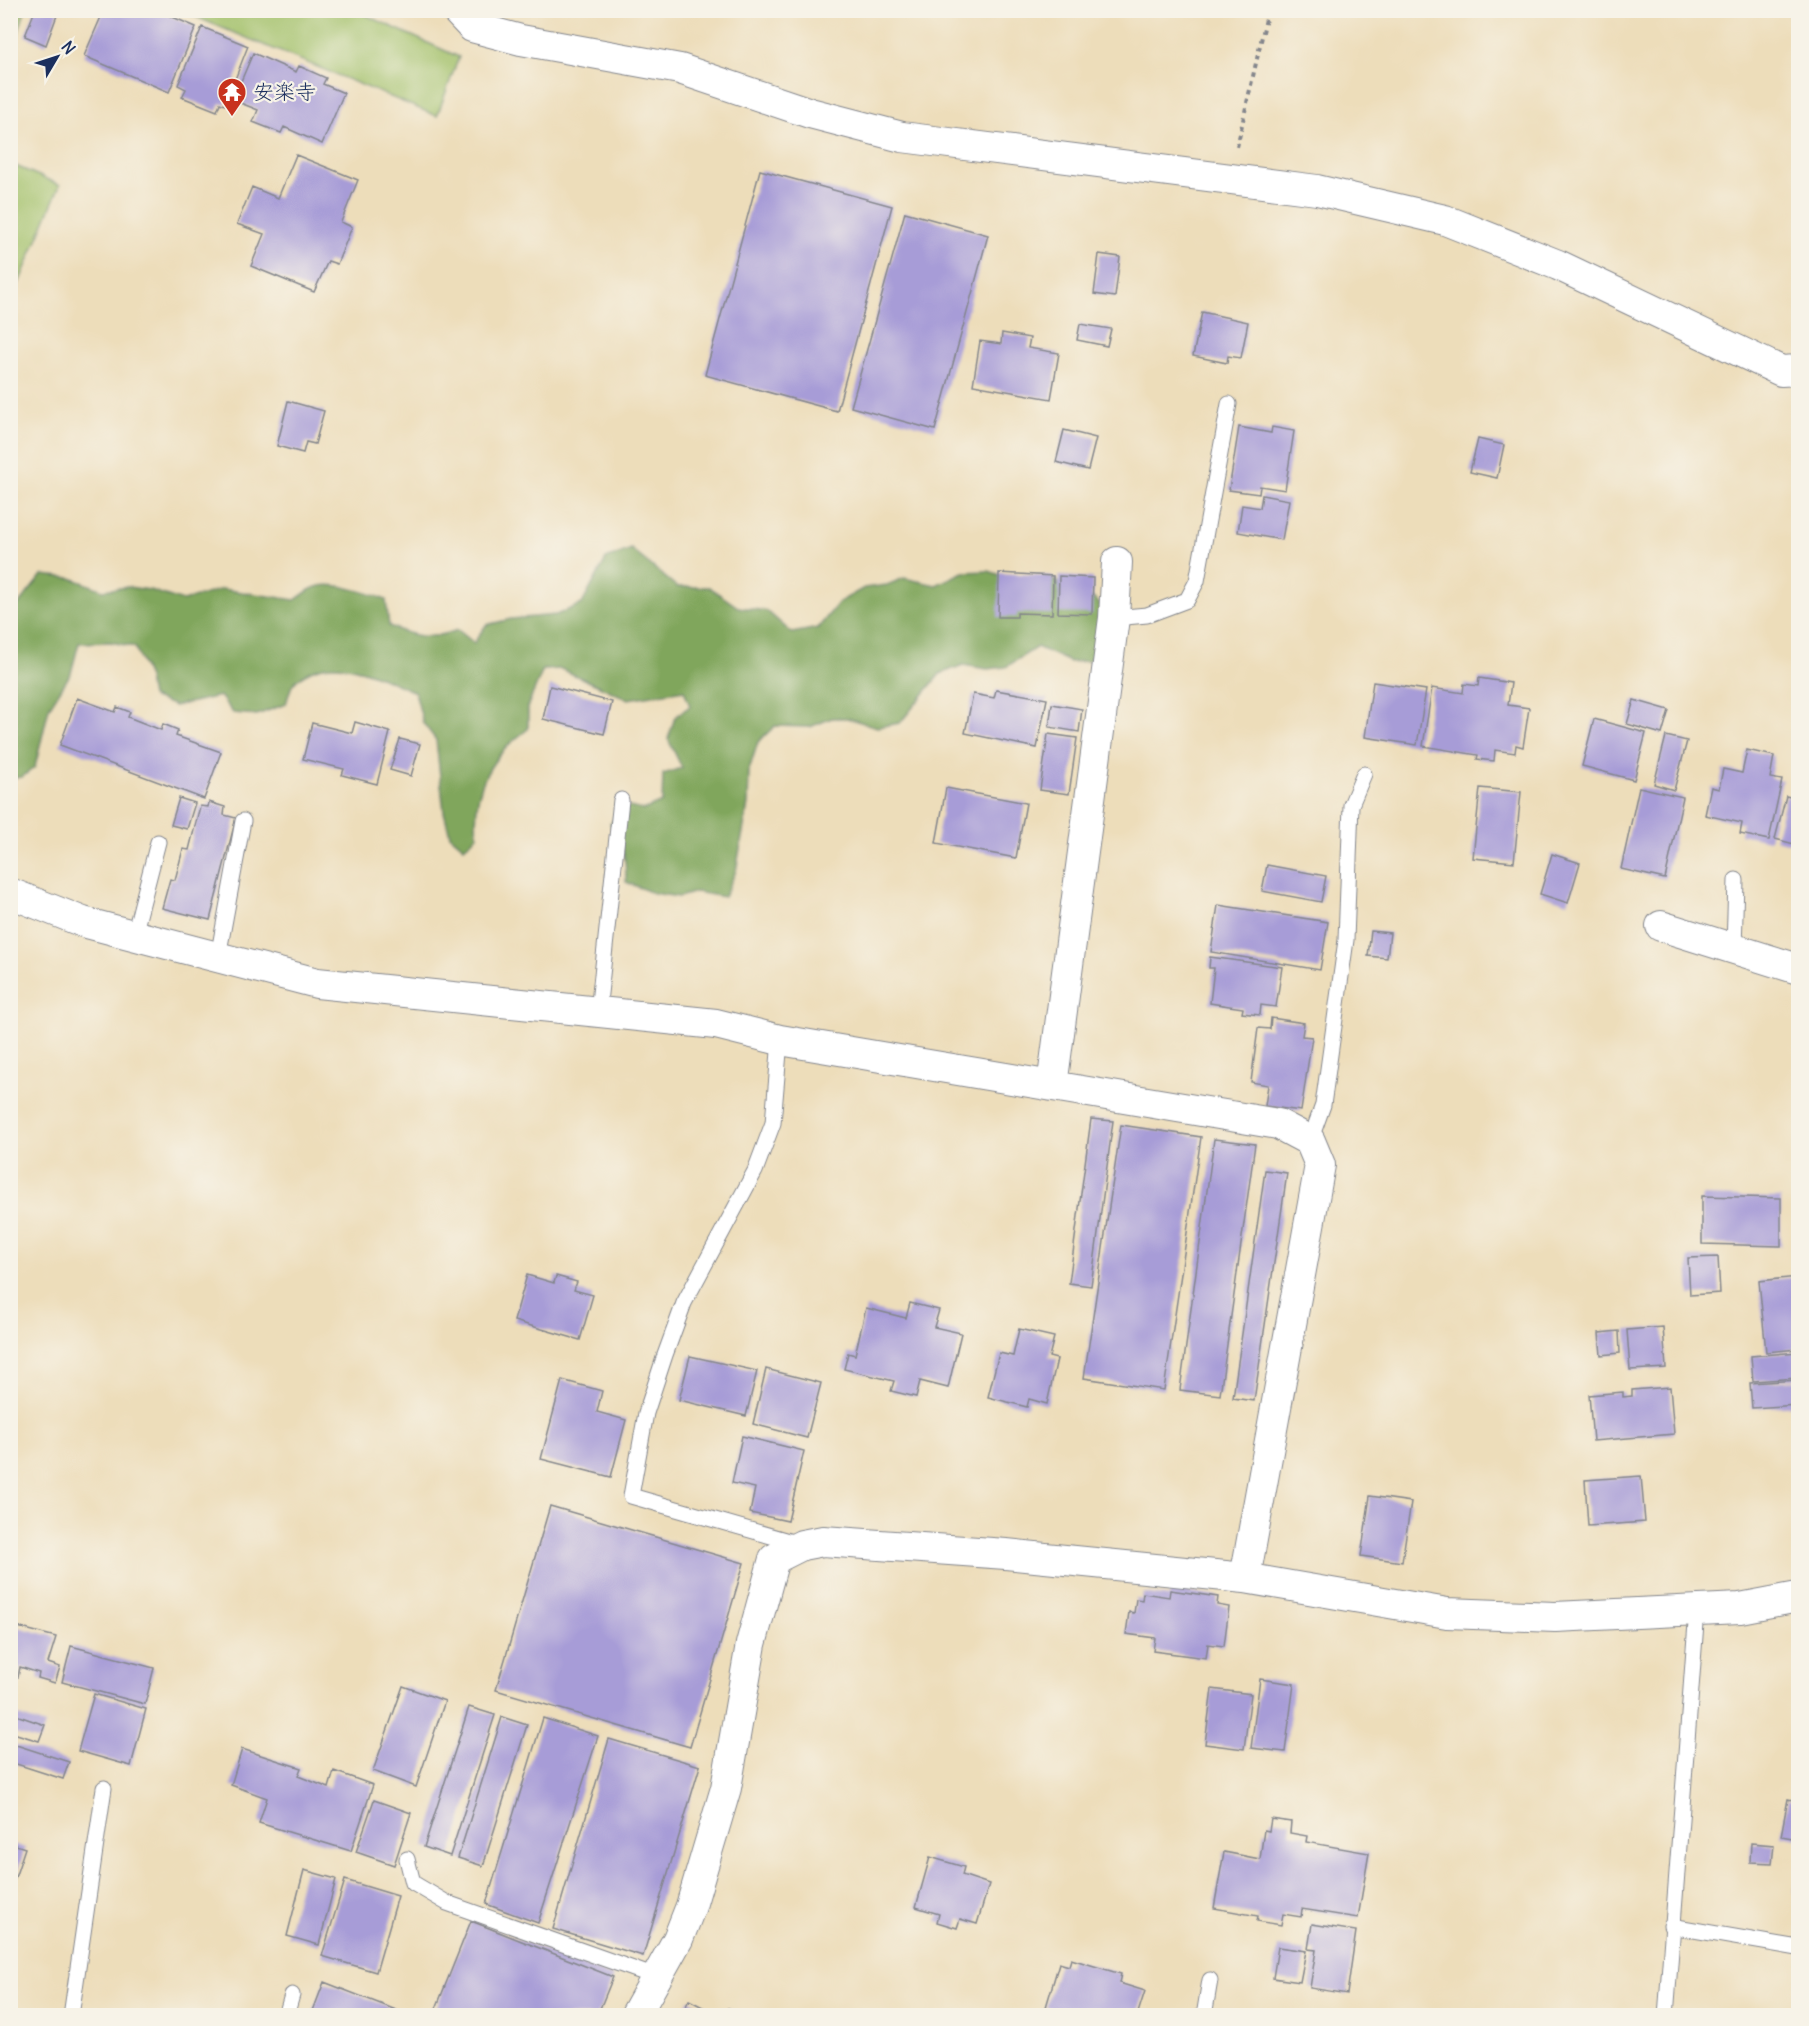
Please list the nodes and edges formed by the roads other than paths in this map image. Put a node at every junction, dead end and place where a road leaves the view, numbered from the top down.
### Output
1 (456, 10) edge
2 (1798, 370) edge
3 (1229, 404) dead end
4 (1117, 562) dead end
5 (1114, 618) junction
6 (1364, 774) dead end
7 (621, 800) dead end
8 (243, 821) dead end
9 (158, 842) dead end
10 (1736, 880) dead end
11 (10, 893) edge
12 (1661, 926) dead end
13 (134, 935) junction
14 (1734, 949) junction
15 (218, 957) junction
16 (1798, 969) edge
17 (598, 1012) junction
18 (780, 1040) junction
19 (1052, 1086) junction
20 (1310, 1141) junction
21 (802, 1545) junction
22 (1245, 1578) junction
23 (1798, 1598) edge
24 (1697, 1610) junction
25 (104, 1788) dead end
26 (407, 1859) dead end
27 (1671, 1926) junction
28 (1798, 1948) edge
29 (656, 1977) junction
30 (1210, 1980) dead end
31 (292, 1995) dead end
32 (70, 2016) edge
33 (286, 2016) edge
34 (635, 2016) edge
35 (1204, 2016) edge
36 (1666, 2016) edge

1 - 2 street
3 - 5 lane
4 - 5 street
5 - 19 street
6 - 20 lane
7 - 17 lane
8 - 15 lane
9 - 13 lane
10 - 14 lane
11 - 13 street
12 - 14 street
13 - 15 street
14 - 16 street
15 - 17 street
17 - 18 street
18 - 19 street
18 - 21 lane
19 - 20 street
20 - 22 street
21 - 22 street
21 - 29 street
22 - 24 street
23 - 24 street
24 - 27 lane
25 - 32 lane
26 - 29 lane
27 - 28 lane
27 - 36 lane
29 - 34 street
30 - 35 lane
31 - 33 lane

